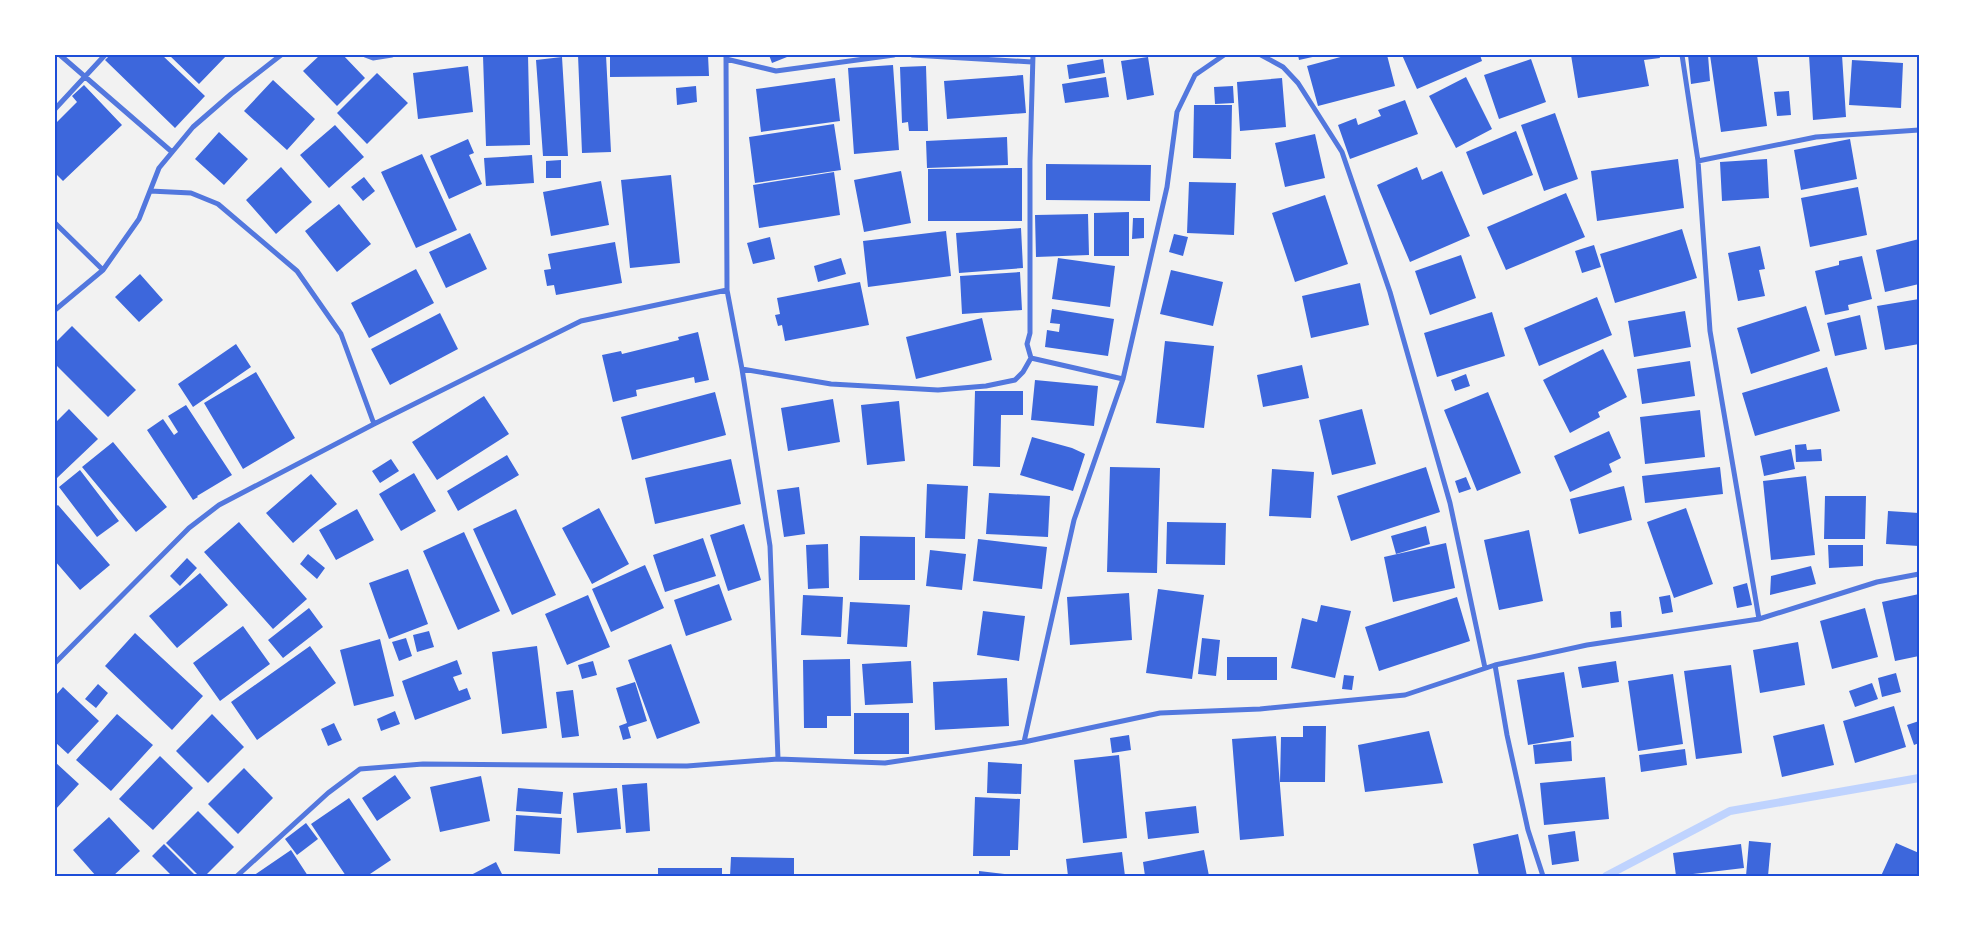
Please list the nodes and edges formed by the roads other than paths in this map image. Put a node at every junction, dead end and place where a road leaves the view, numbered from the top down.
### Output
1 (60, 55) edge
2 (105, 55) edge
3 (282, 55) edge
4 (365, 55) edge
5 (392, 55) edge
6 (894, 55) edge
7 (912, 55) edge
8 (1033, 55) edge
9 (1224, 55) edge
10 (1261, 55) edge
11 (1682, 55) edge
12 (726, 57) edge
13 (1032, 62) junction
14 (84, 76) junction
15 (55, 109) edge
16 (1919, 130) edge
17 (172, 152) junction
18 (1698, 161) junction
19 (150, 191) junction
20 (55, 223) edge
21 (103, 270) junction
22 (727, 290) junction
23 (55, 310) edge
24 (1031, 358) junction
25 (742, 368) junction
26 (1124, 379) junction
27 (374, 424) junction
28 (1919, 574) edge
29 (1759, 619) junction
30 (55, 662) edge
31 (1495, 665) junction
32 (1485, 668) junction
33 (1024, 742) junction
34 (778, 759) junction
35 (238, 876) edge
36 (1543, 876) edge

1 - 14 street
2 - 14 street
3 - 17 street
4 - 5 street
6 - 12 street
7 - 13 street
8 - 13 street
9 - 26 street
10 - 32 street
11 - 18 street
12 - 22 street
13 - 24 street
14 - 15 street
14 - 17 street
16 - 18 street
17 - 19 street
18 - 29 street
19 - 21 street
19 - 27 street
20 - 21 street
21 - 23 street
22 - 25 street
22 - 27 street
24 - 25 street
24 - 26 street
25 - 34 street
26 - 33 street
27 - 30 street
28 - 29 street
29 - 31 street
31 - 32 street
31 - 36 street
32 - 33 street
33 - 34 street
34 - 35 street

